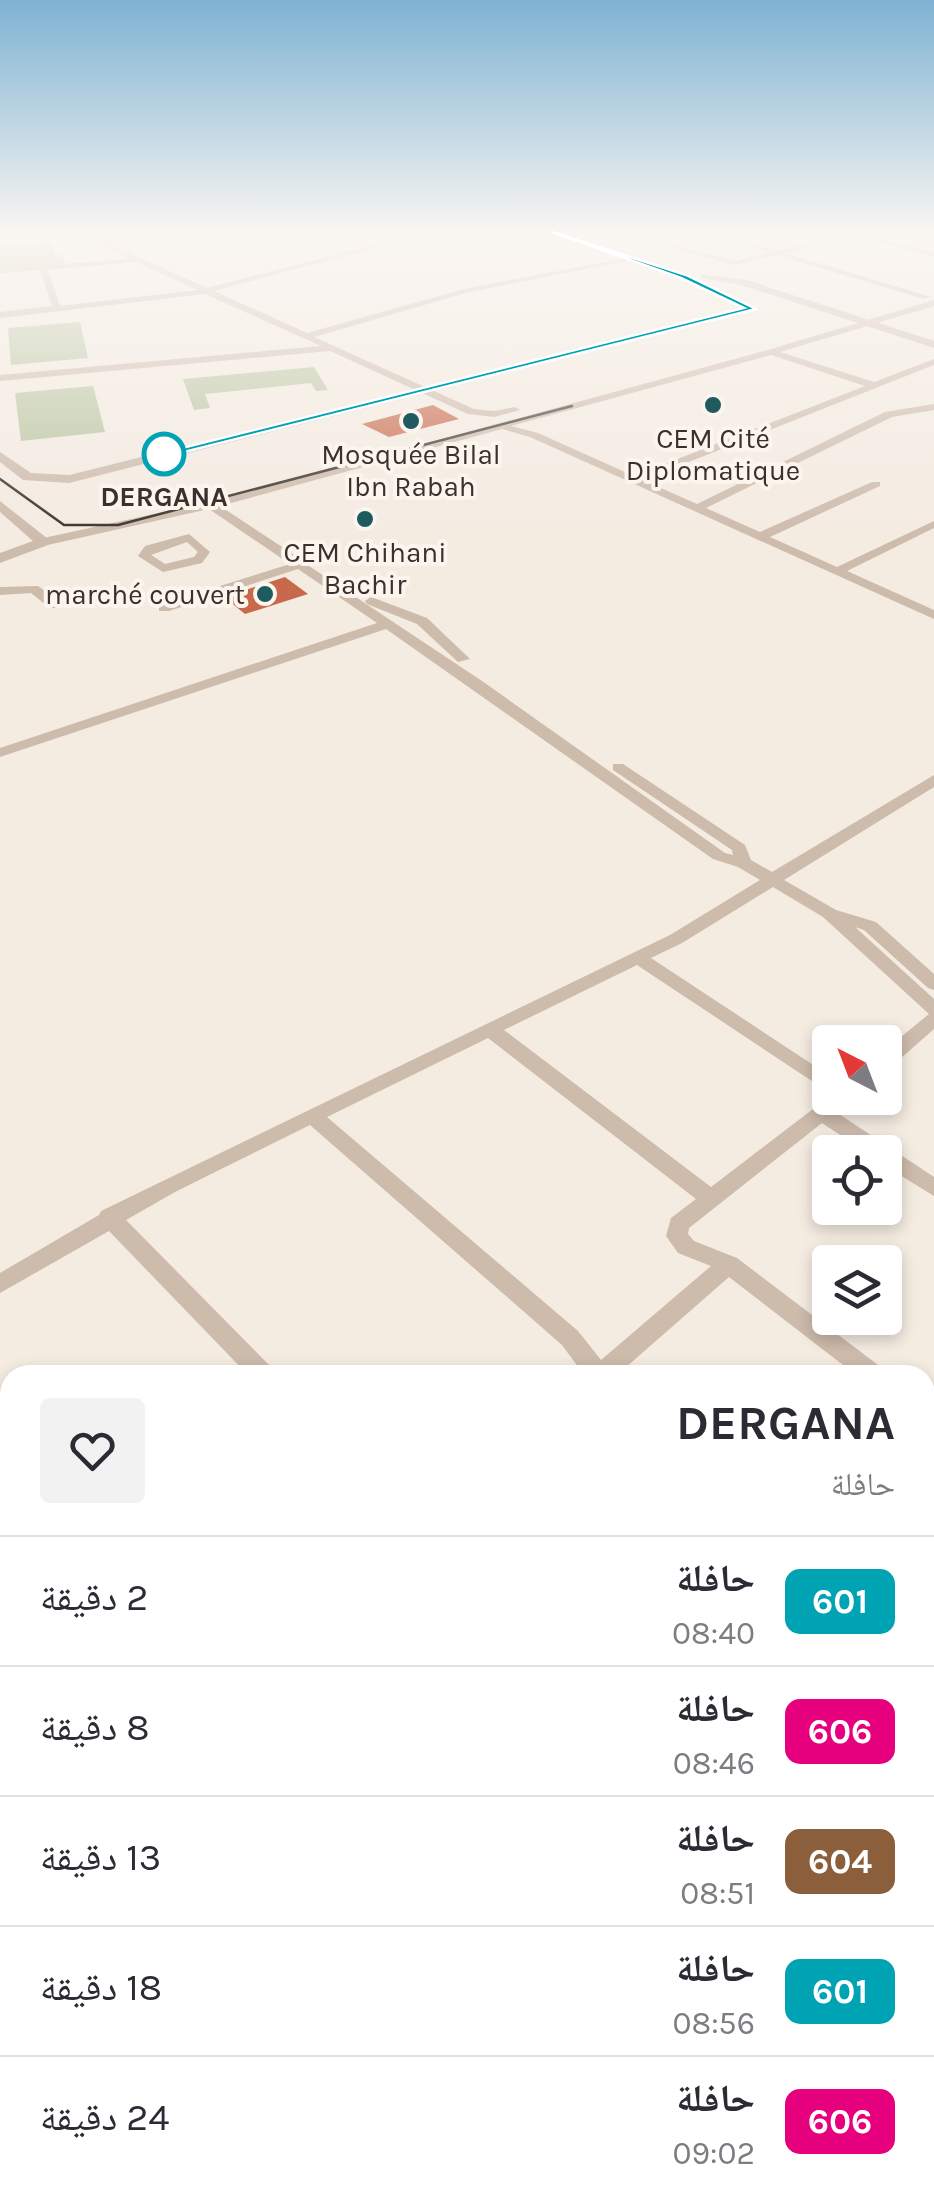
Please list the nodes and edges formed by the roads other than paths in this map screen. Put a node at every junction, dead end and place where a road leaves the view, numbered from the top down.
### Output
1 (310, 337) edge
2 (635, 337) edge
3 (822, 337) edge
4 (909, 337) edge
5 (934, 345) edge
6 (334, 348) junction
7 (766, 354) junction
8 (934, 362) edge
9 (0, 378) edge
10 (614, 384) junction
11 (876, 386) junction
12 (421, 388) junction
13 (630, 391) junction
14 (850, 396) junction
15 (867, 401) dead end
16 (884, 406) dead end
17 (934, 407) edge
18 (901, 410) junction
19 (528, 418) junction
20 (492, 428) junction
21 (534, 435) junction
22 (0, 456) edge
23 (634, 480) junction
24 (876, 484) dead end
25 (215, 504) junction
26 (0, 505) edge
27 (696, 508) junction
28 (167, 516) junction
29 (934, 524) edge
30 (760, 537) junction
31 (189, 538) dead end
32 (44, 542) junction
33 (0, 550) edge
34 (0, 558) edge
35 (305, 564) junction
36 (836, 572) junction
37 (0, 591) edge
38 (55, 605) dead end
39 (164, 608) dead end
40 (934, 615) edge
41 (389, 621) junction
42 (0, 753) edge
43 (934, 780) edge
44 (744, 863) junction
45 (773, 882) junction
46 (829, 913) junction
47 (638, 958) junction
48 (934, 984) edge
49 (934, 1009) edge
50 (934, 1019) edge
51 (489, 1029) junction
52 (902, 1046) edge
53 (812, 1074) edge
54 (312, 1115) junction
55 (819, 1115) edge
56 (825, 1115) edge
57 (855, 1135) edge
58 (902, 1167) edge
59 (934, 1188) edge
60 (712, 1199) junction
61 (109, 1217) junction
62 (728, 1264) junction
63 (0, 1284) edge
64 (254, 1365) edge
65 (591, 1365) edge
66 (611, 1365) edge
67 (861, 1365) edge

1 - 6 street
2 - 12 street
3 - 7 street
4 - 5 street
6 - 9 street
6 - 12 street
7 - 10 street
7 - 11 street
7 - 13 street
8 - 11 street
10 - 12 street
10 - 13 street
11 - 14 street
12 - 22 street
13 - 19 street
14 - 15 street
14 - 23 street
16 - 18 street
17 - 18 street
18 - 27 street
19 - 20 street
19 - 21 street
20 - 21 street
20 - 25 street
21 - 23 street
23 - 27 street
24 - 30 street
25 - 28 street
25 - 35 street
26 - 32 street
27 - 30 street
28 - 31 street
28 - 32 street
29 - 36 street
30 - 36 street
32 - 33 street
32 - 34 street
35 - 39 street
35 - 41 street
36 - 40 street
37 - 38 street
41 - 42 street
41 - 44 street
41 - 44 street
43 - 45 street
44 - 45 street
45 - 46 street
45 - 47 street
46 - 48 street
46 - 49 street
47 - 51 street
47 - 53 street
50 - 52 street
51 - 54 street
51 - 60 street
54 - 61 street
54 - 65 street
55 - 60 street
56 - 57 street
58 - 59 street
60 - 62 street
61 - 63 street
61 - 64 street
62 - 66 street
62 - 67 street

